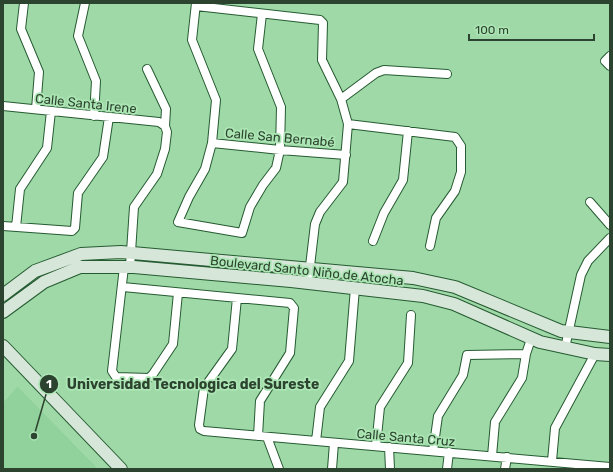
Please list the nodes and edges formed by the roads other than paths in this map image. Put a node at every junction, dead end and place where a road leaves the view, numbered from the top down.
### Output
1 (24, 3) edge
2 (85, 3) edge
3 (196, 4) edge
4 (262, 14) junction
5 (147, 69) dead end
6 (447, 74) dead end
7 (341, 100) junction
8 (3, 106) edge
9 (36, 109) junction
10 (51, 111) junction
11 (94, 116) junction
12 (109, 117) junction
13 (348, 124) junction
14 (165, 126) junction
15 (408, 131) junction
16 (212, 143) junction
17 (280, 150) junction
18 (346, 155) junction
19 (590, 202) dead end
20 (610, 225) edge
21 (3, 226) edge
22 (16, 227) junction
23 (373, 241) dead end
24 (608, 243) edge
25 (430, 246) dead end
26 (131, 252) junction
27 (127, 267) junction
28 (311, 269) junction
29 (308, 283) junction
30 (123, 287) junction
31 (356, 288) junction
32 (178, 293) junction
33 (3, 295) edge
34 (236, 298) junction
35 (3, 312) edge
36 (411, 315) dead end
37 (569, 332) junction
38 (610, 337) edge
39 (531, 339) junction
40 (3, 346) edge
41 (565, 348) junction
42 (526, 354) junction
43 (595, 354) junction
44 (610, 355) edge
45 (258, 436) junction
46 (267, 437) junction
47 (316, 441) junction
48 (334, 443) junction
49 (376, 446) junction
50 (389, 447) junction
51 (433, 451) junction
52 (448, 452) junction
53 (492, 456) junction
54 (506, 457) junction
55 (558, 464) edge
56 (610, 466) edge
57 (121, 469) edge
58 (279, 469) edge
59 (332, 469) edge
60 (390, 469) edge
61 (448, 469) edge
62 (505, 469) edge

1 - 9 street
2 - 11 street
3 - 4 street
3 - 16 street
4 - 7 street
4 - 17 street
5 - 14 street
6 - 7 street
7 - 13 street
8 - 9 street, Calle Santa Irene
9 - 10 street, Calle Santa Irene
10 - 11 street, Calle Santa Irene
10 - 22 street
11 - 12 street, Calle Santa Irene
12 - 14 street, Calle Santa Irene
12 - 22 street
13 - 15 street, Calle San Bernabé
13 - 18 street
14 - 26 street
15 - 23 street
15 - 25 street, Calle San Bernabé
16 - 17 street, Calle San Bernabé
16 - 17 street
17 - 18 street, Calle San Bernabé
18 - 28 street
19 - 20 street
21 - 22 street
24 - 37 street
26 - 27 street
26 - 28 street, Boulevard Santo Niño de Atocha
26 - 33 street, Boulevard Santo Niño de Atocha
27 - 29 street, Boulevard Santo Niño de Atocha
27 - 30 street
27 - 35 street, Boulevard Santo Niño de Atocha
28 - 29 street
28 - 37 street, Boulevard Santo Niño de Atocha
29 - 31 street, Boulevard Santo Niño de Atocha
30 - 32 street
30 - 32 street
31 - 39 street, Boulevard Santo Niño de Atocha
31 - 47 street
32 - 34 street
34 - 45 street
34 - 45 street, Calle Santa Cruz
36 - 49 street
37 - 38 street, Boulevard Santo Niño de Atocha
37 - 41 street
39 - 41 street, Boulevard Santo Niño de Atocha
39 - 42 street
40 - 57 street
41 - 43 street, Boulevard Santo Niño de Atocha
42 - 51 street
42 - 53 street
43 - 44 street, Boulevard Santo Niño de Atocha
43 - 55 street
45 - 46 street, Calle Santa Cruz
46 - 47 street, Calle Santa Cruz
46 - 58 street
47 - 48 street, Calle Santa Cruz
48 - 49 street, Calle Santa Cruz
48 - 59 street
49 - 50 street, Calle Santa Cruz
50 - 51 street, Calle Santa Cruz
50 - 60 street
51 - 52 street, Calle Santa Cruz
52 - 53 street, Calle Santa Cruz
52 - 61 street
53 - 54 street, Calle Santa Cruz
54 - 55 street, Calle Santa Cruz
54 - 62 street
55 - 56 street, Calle Santa Cruz

